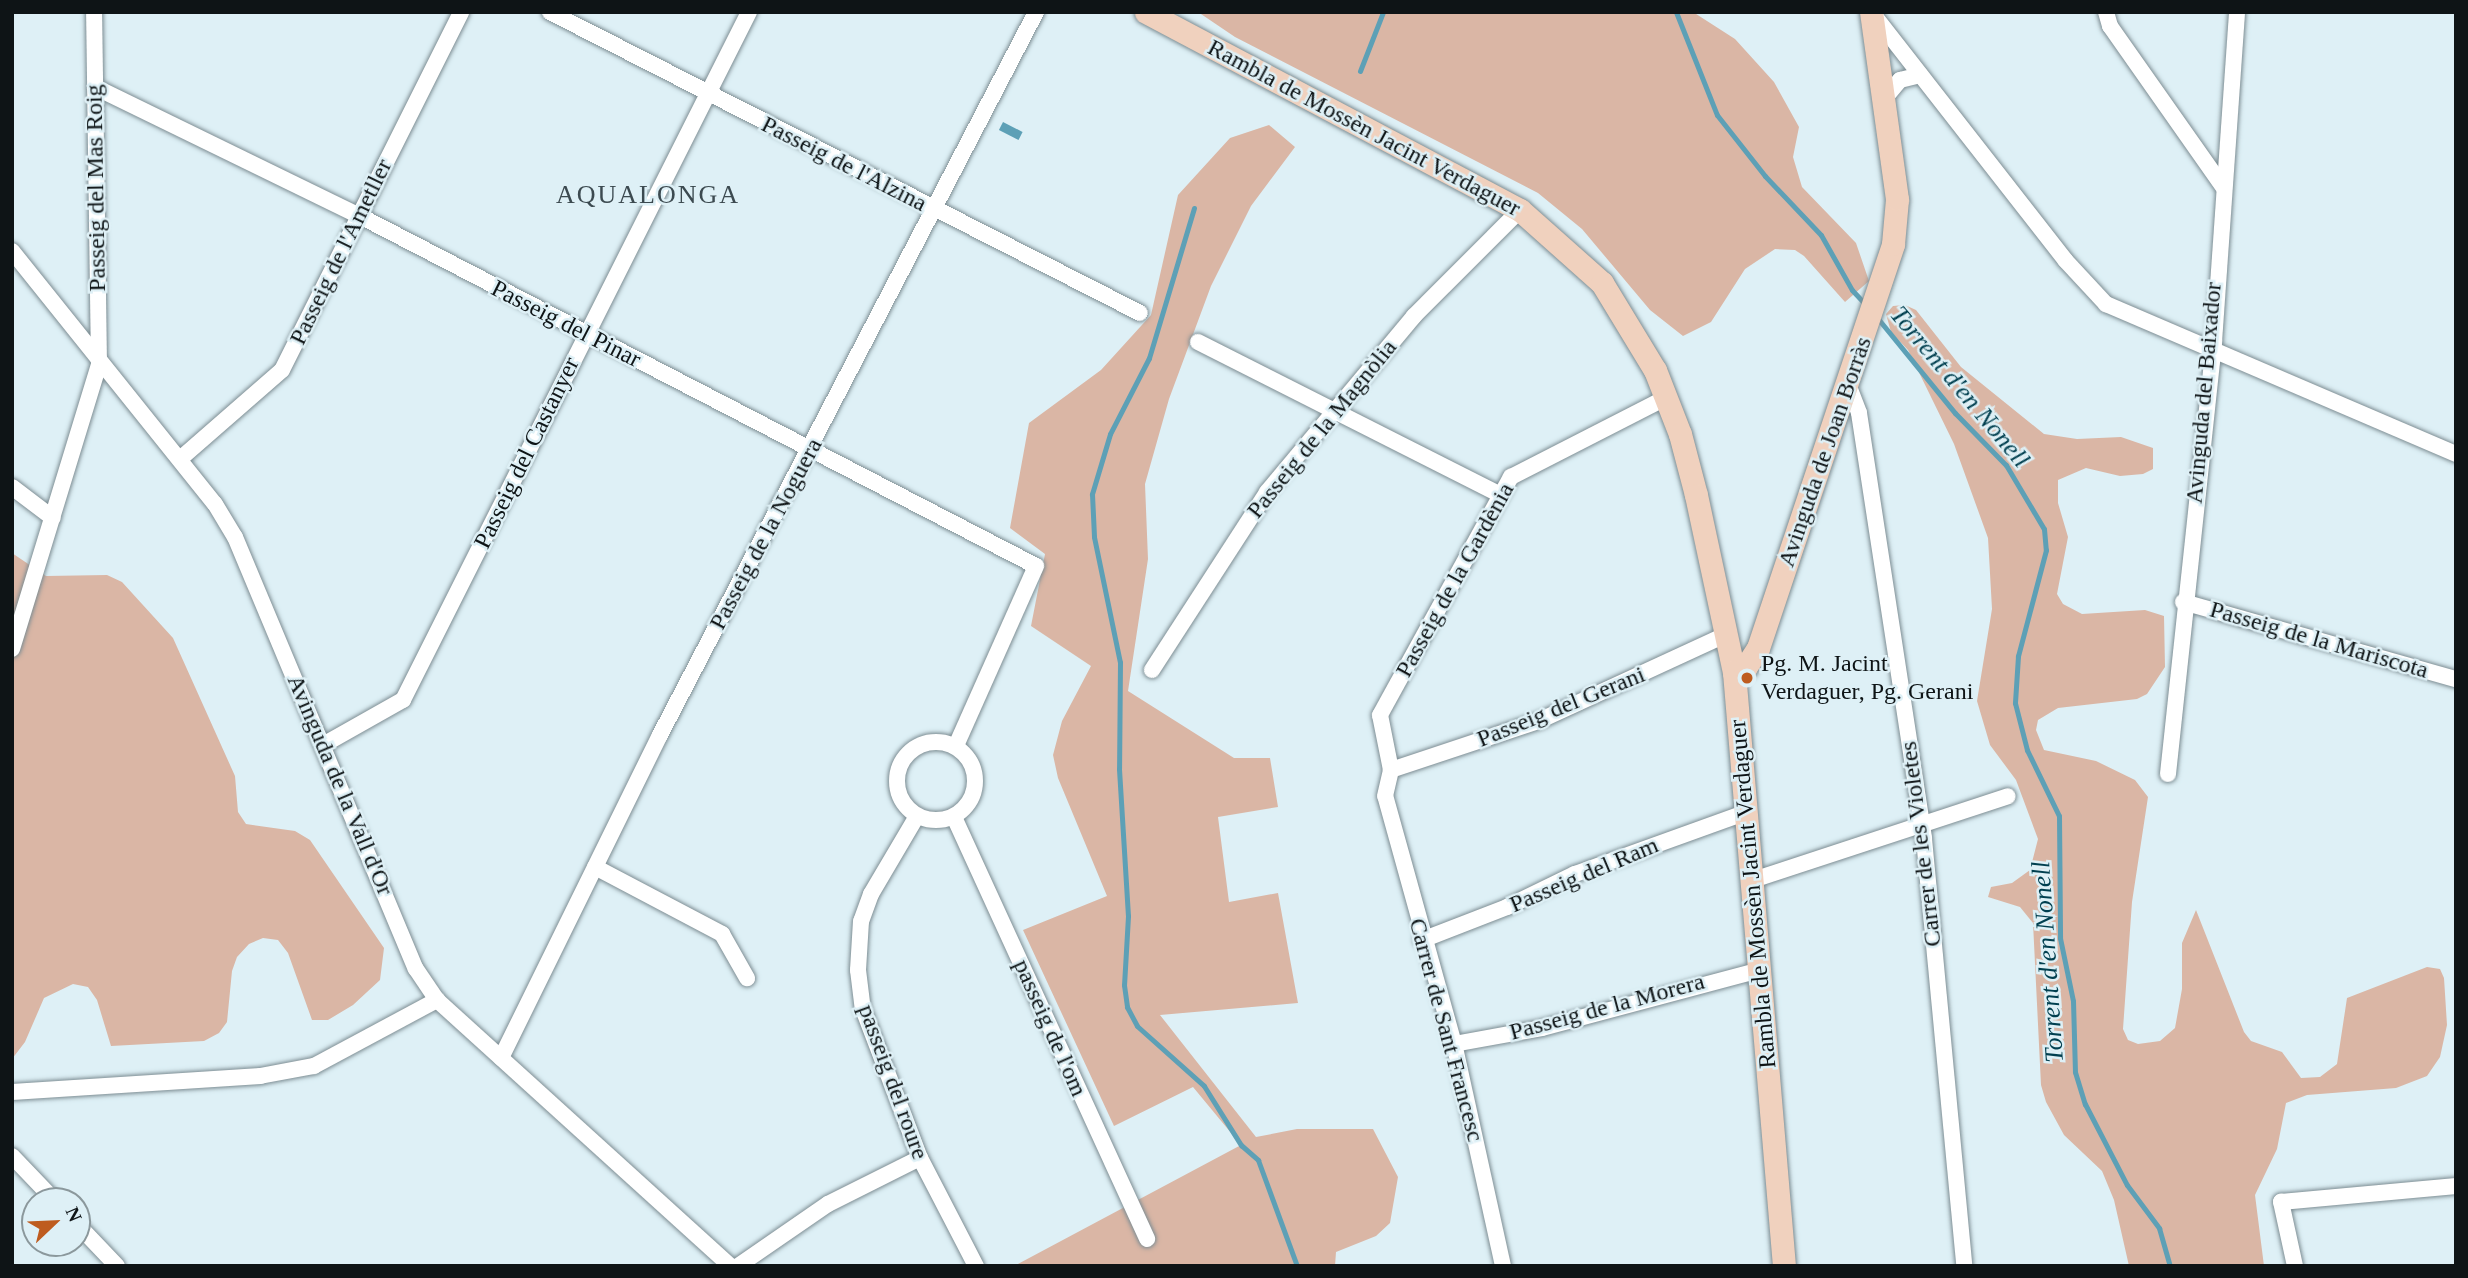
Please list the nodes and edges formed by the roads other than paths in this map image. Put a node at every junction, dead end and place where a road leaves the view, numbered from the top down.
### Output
1 (94, 12) edge
2 (461, 12) edge
3 (550, 12) edge
4 (749, 12) edge
5 (1036, 12) edge
6 (1146, 12) edge
7 (1871, 12) edge
8 (2106, 12) edge
9 (2237, 12) edge
10 (1920, 75) junction
11 (94, 87) junction
12 (706, 93) junction
13 (1884, 99) junction
14 (2223, 187) junction
15 (1520, 210) junction
16 (936, 211) junction
17 (358, 215) junction
18 (12, 251) edge
19 (1140, 313) dead end
20 (586, 336) junction
21 (1198, 342) dead end
22 (2213, 348) junction
23 (99, 364) junction
24 (1848, 384) junction
25 (1667, 397) junction
26 (1337, 411) junction
27 (813, 447) junction
28 (2456, 454) edge
29 (180, 459) junction
30 (12, 486) edge
31 (1499, 494) junction
32 (53, 518) junction
33 (2183, 602) junction
34 (1727, 634) junction
35 (12, 649) edge
36 (1152, 670) dead end
37 (1734, 672) junction
38 (2456, 679) edge
39 (323, 745) junction
40 (956, 746) junction
41 (1391, 770) junction
42 (2168, 774) dead end
43 (2008, 796) dead end
44 (1747, 812) junction
45 (917, 816) junction
46 (954, 817) junction
47 (1921, 823) junction
48 (595, 867) junction
49 (1753, 880) junction
50 (1422, 940) junction
51 (1760, 970) junction
52 (747, 978) dead end
53 (437, 1000) junction
54 (1454, 1044) junction
55 (500, 1058) junction
56 (12, 1092) edge
57 (12, 1156) edge
58 (920, 1158) junction
59 (2456, 1185) edge
60 (42, 1187) edge
61 (91, 1239) edge
62 (1147, 1239) dead end
63 (117, 1266) edge
64 (730, 1266) edge
65 (738, 1266) edge
66 (976, 1266) edge
67 (1503, 1266) edge
68 (1784, 1266) edge
69 (1964, 1266) edge
70 (2295, 1266) edge

1 - 11 street, Passeig del Mas Roig
2 - 17 street, Passeig de l'Ametller
3 - 12 street, Passeig de l'Alzina
4 - 12 street, Passeig del Castanyer
5 - 16 street, Passeig de la Noguera
6 - 15 street, Rambla de Mossèn Jacint Verdaguer
7 - 10 street
7 - 13 street, Avinguda de Joan Borràs
8 - 14 street
9 - 14 street, Avinguda del Baixador
10 - 13 street
10 - 22 street
11 - 17 street, Passeig del Pinar
11 - 23 street, Passeig del Mas Roig
12 - 16 street, Passeig de l'Alzina
12 - 20 street, Passeig del Castanyer
13 - 24 street, Avinguda de Joan Borràs
14 - 22 street, Avinguda del Baixador
15 - 25 street, Rambla de Mossèn Jacint Verdaguer
15 - 26 street, Passeig de la Magnòlia
16 - 19 street, Passeig de l'Alzina
16 - 27 street, Passeig de la Noguera
17 - 20 street, Passeig del Pinar
17 - 29 street, Passeig de l'Ametller
18 - 23 street, Avinguda de la Vall d'Or
20 - 27 street, Passeig del Pinar
20 - 39 street, Passeig del Castanyer
21 - 26 street
22 - 28 street
22 - 33 street, Avinguda del Baixador
23 - 29 street, Avinguda de la Vall d'Or
23 - 32 street, Passeig del Mas Roig
24 - 37 street, Avinguda de Joan Borràs
24 - 47 street, Carrer de les Violetes
25 - 31 street, Passeig de la Gardènia
25 - 34 street, Rambla de Mossèn Jacint Verdaguer
26 - 31 street
26 - 36 street, Passeig de la Magnòlia
27 - 40 street, Passeig del Pinar
27 - 48 street, Passeig de la Noguera
29 - 39 street, Avinguda de la Vall d'Or
30 - 32 street
31 - 41 street, Passeig de la Gardènia
32 - 35 street, Passeig del Mas Roig
33 - 38 street, Passeig de la Mariscota
33 - 42 street, Avinguda del Baixador
34 - 37 street, Rambla de Mossèn Jacint Verdaguer
34 - 41 street, Passeig del Gerani
37 - 44 street, Rambla de Mossèn Jacint Verdaguer
39 - 53 street, Avinguda de la Vall d'Or
40 - 45 street
40 - 46 street
41 - 50 street, Carrer de Sant Francesc
43 - 47 street
44 - 49 street, Rambla de Mossèn Jacint Verdaguer
44 - 50 street, Passeig del Ram
45 - 46 street
45 - 58 street, passeig del roure
46 - 62 street, passeig de l'om
47 - 49 street
47 - 69 street, Carrer de les Violetes
48 - 52 street
48 - 55 street, Passeig de la Noguera
49 - 51 street, Rambla de Mossèn Jacint Verdaguer
50 - 54 street, Carrer de Sant Francesc
51 - 54 street, Passeig de la Morera
51 - 68 street, Rambla de Mossèn Jacint Verdaguer
53 - 55 street, Avinguda de la Vall d'Or
53 - 56 street
54 - 67 street, Carrer de Sant Francesc
55 - 64 street, Avinguda de la Vall d'Or
57 - 60 street
58 - 65 street
58 - 66 street, passeig del roure
59 - 70 street
61 - 63 street

